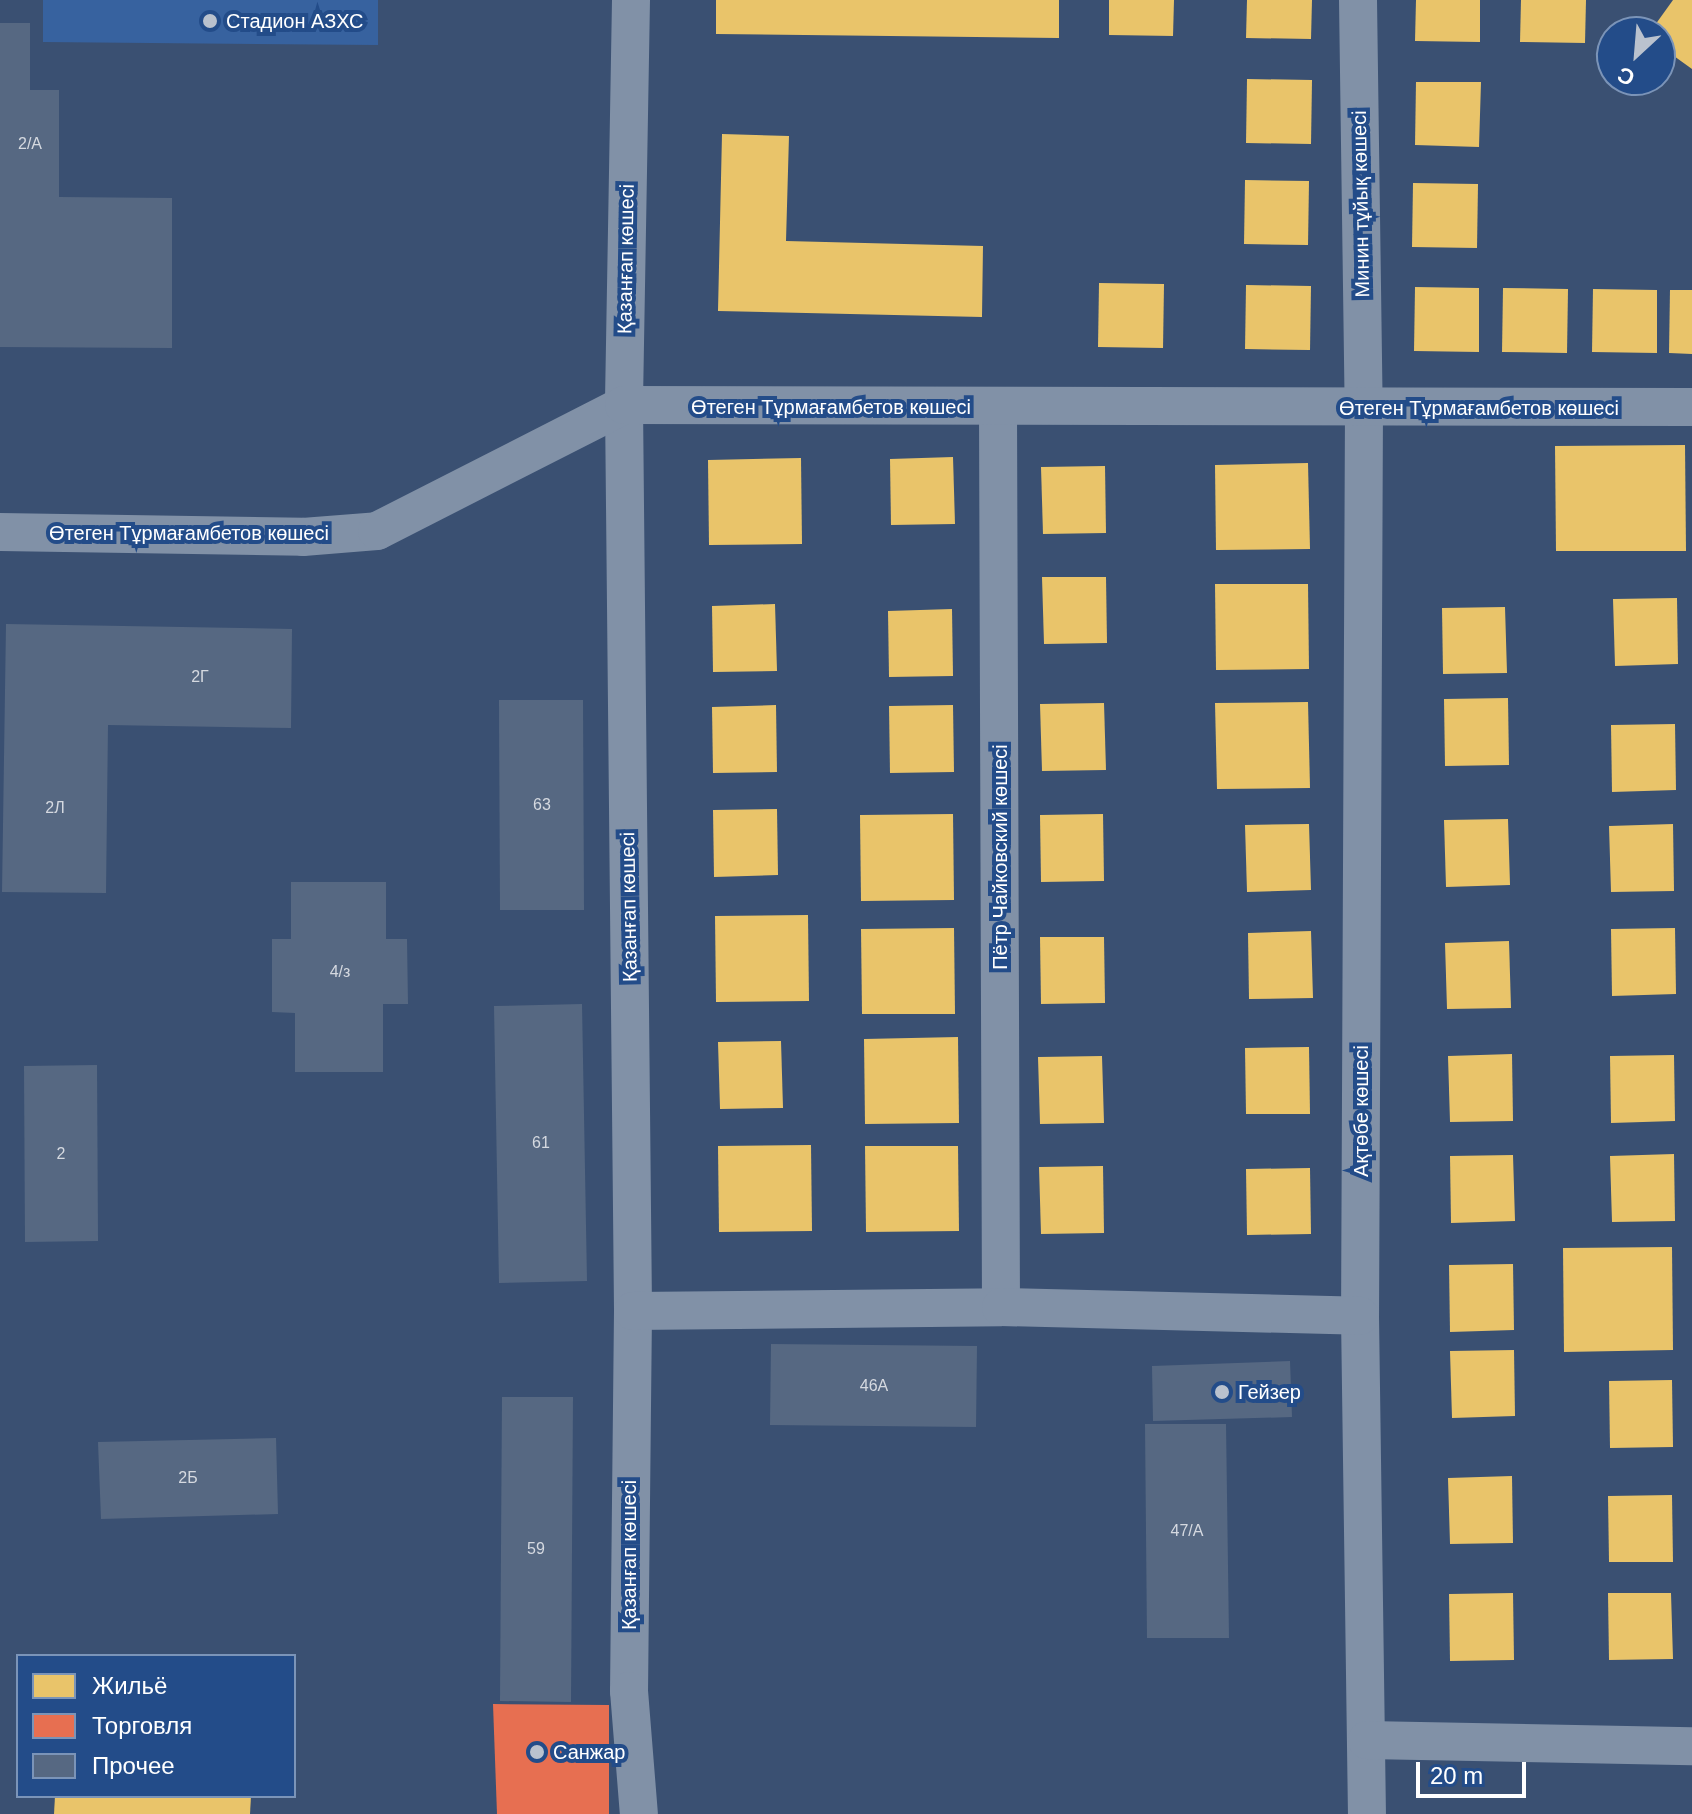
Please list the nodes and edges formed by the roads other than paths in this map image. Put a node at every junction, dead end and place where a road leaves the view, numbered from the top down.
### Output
1 (631, 0) edge
2 (1358, 0) edge
3 (624, 405) junction
4 (1692, 407) edge
5 (998, 408) junction
6 (1364, 408) junction
7 (0, 532) edge
8 (1001, 1307) junction
9 (633, 1311) junction
10 (1360, 1316) junction
11 (1367, 1740) junction
12 (1692, 1746) edge
13 (639, 1814) edge
14 (1367, 1814) edge

1 - 3 street, Қазанғап көшесі
2 - 6 street, Минин тұйық көшесі
3 - 5 street, Өтеген Тұрмағамбетов көшесі
3 - 7 street, Өтеген Тұрмағамбетов көшесі
3 - 9 street, Қазанғап көшесі
4 - 6 street, Өтеген Тұрмағамбетов көшесі
5 - 6 street, Өтеген Тұрмағамбетов көшесі
5 - 8 street, Пётр Чайковский көшесі
6 - 10 street, Ақтөбе көшесі
8 - 9 street
8 - 10 street
9 - 13 street, Қазанғап көшесі
10 - 11 street, Ақтөбе көшесі
11 - 12 street
11 - 14 street, Ақтөбе көшесі

